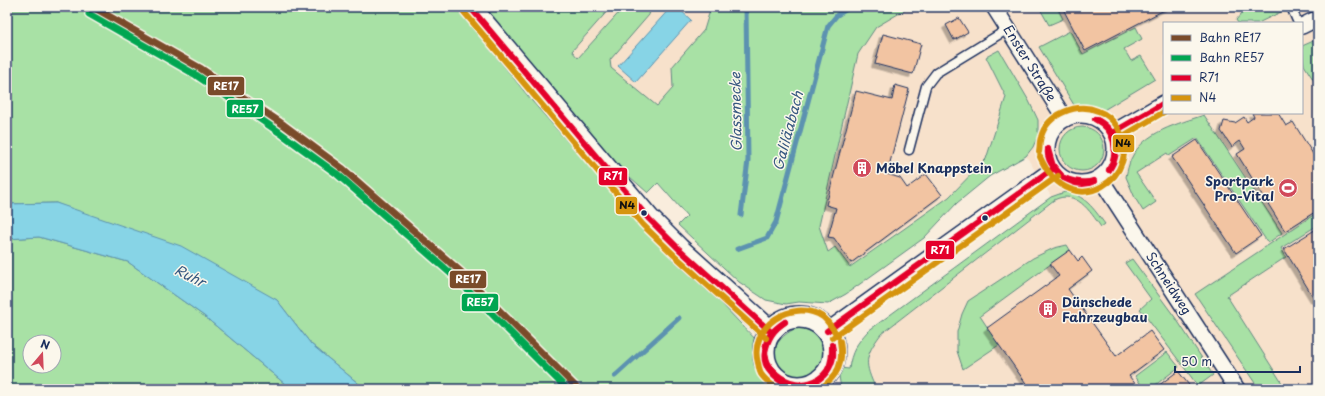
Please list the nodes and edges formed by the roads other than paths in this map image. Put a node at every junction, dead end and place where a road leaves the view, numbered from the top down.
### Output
1 (470, 7) edge
2 (994, 7) edge
3 (1291, 7) edge
4 (1318, 18) edge
5 (1298, 22) edge
6 (1303, 26) edge
7 (1008, 29) junction
8 (1163, 104) edge
9 (1065, 119) junction
10 (1112, 133) junction
11 (909, 150) dead end
12 (1053, 169) junction
13 (1100, 178) junction
14 (827, 331) junction
15 (771, 332) junction
16 (821, 385) edge
17 (1237, 389) edge

1 - 15 main road
2 - 7 street, Enster Straße
3 - 5 lane
4 - 6 street
7 - 9 street, Enster Straße
7 - 11 lane
8 - 10 street
9 - 10 street
9 - 12 street
10 - 13 street
12 - 13 street
12 - 14 street
13 - 17 street, Schneidweg
14 - 15 main road
14 - 16 main road
15 - 16 main road

